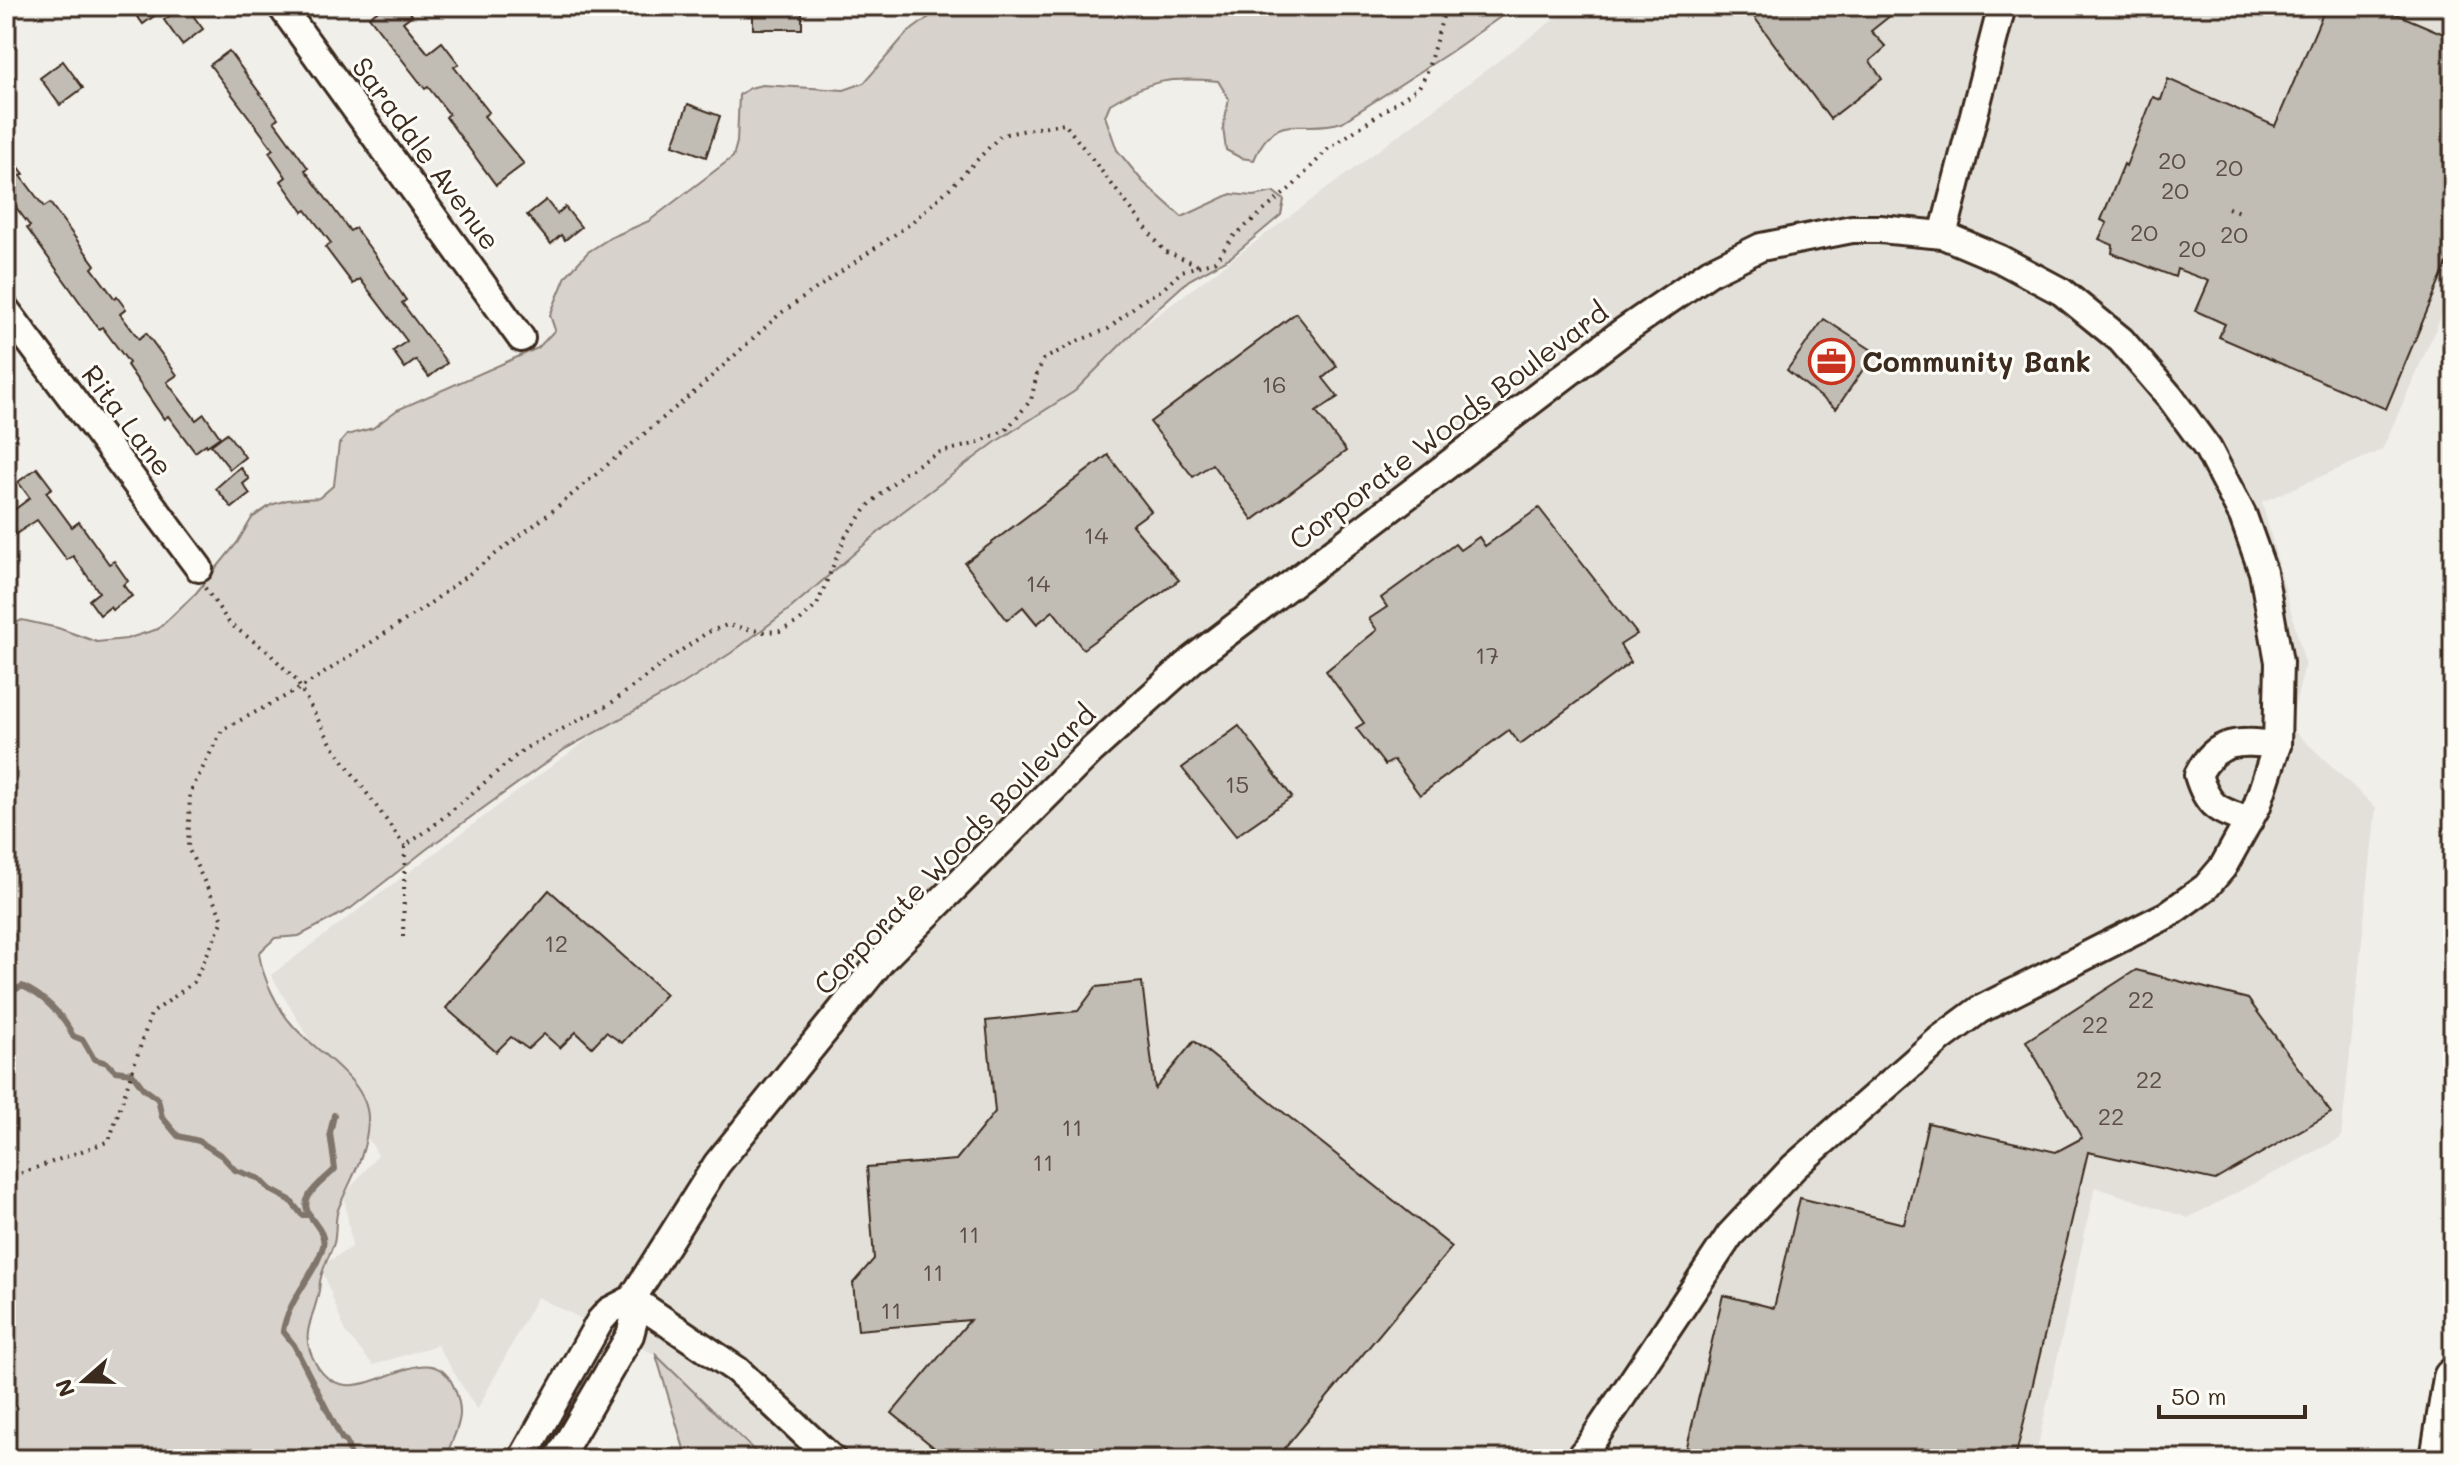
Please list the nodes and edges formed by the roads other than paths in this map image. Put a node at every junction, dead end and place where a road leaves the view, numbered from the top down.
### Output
1 (281, 6) edge
2 (2002, 6) edge
3 (1943, 235) junction
4 (6, 310) edge
5 (521, 338) dead end
6 (199, 568) road end
7 (2277, 745) junction
8 (2249, 821) junction
9 (632, 1299) junction
10 (2453, 1378) edge
11 (522, 1459) edge
12 (558, 1459) edge
13 (832, 1459) edge
14 (1578, 1459) edge
15 (2440, 1459) edge

1 - 5 street, Saradale Avenue
2 - 3 street
3 - 7 street, Corporate Woods Boulevard
3 - 9 street, Corporate Woods Boulevard
4 - 6 street, Rita Lane
7 - 8 street, Corporate Woods Boulevard
7 - 8 street
8 - 14 street, Corporate Woods Boulevard
9 - 11 street, Corporate Woods Boulevard
9 - 12 street, Corporate Woods Boulevard
9 - 13 street
10 - 15 highway

